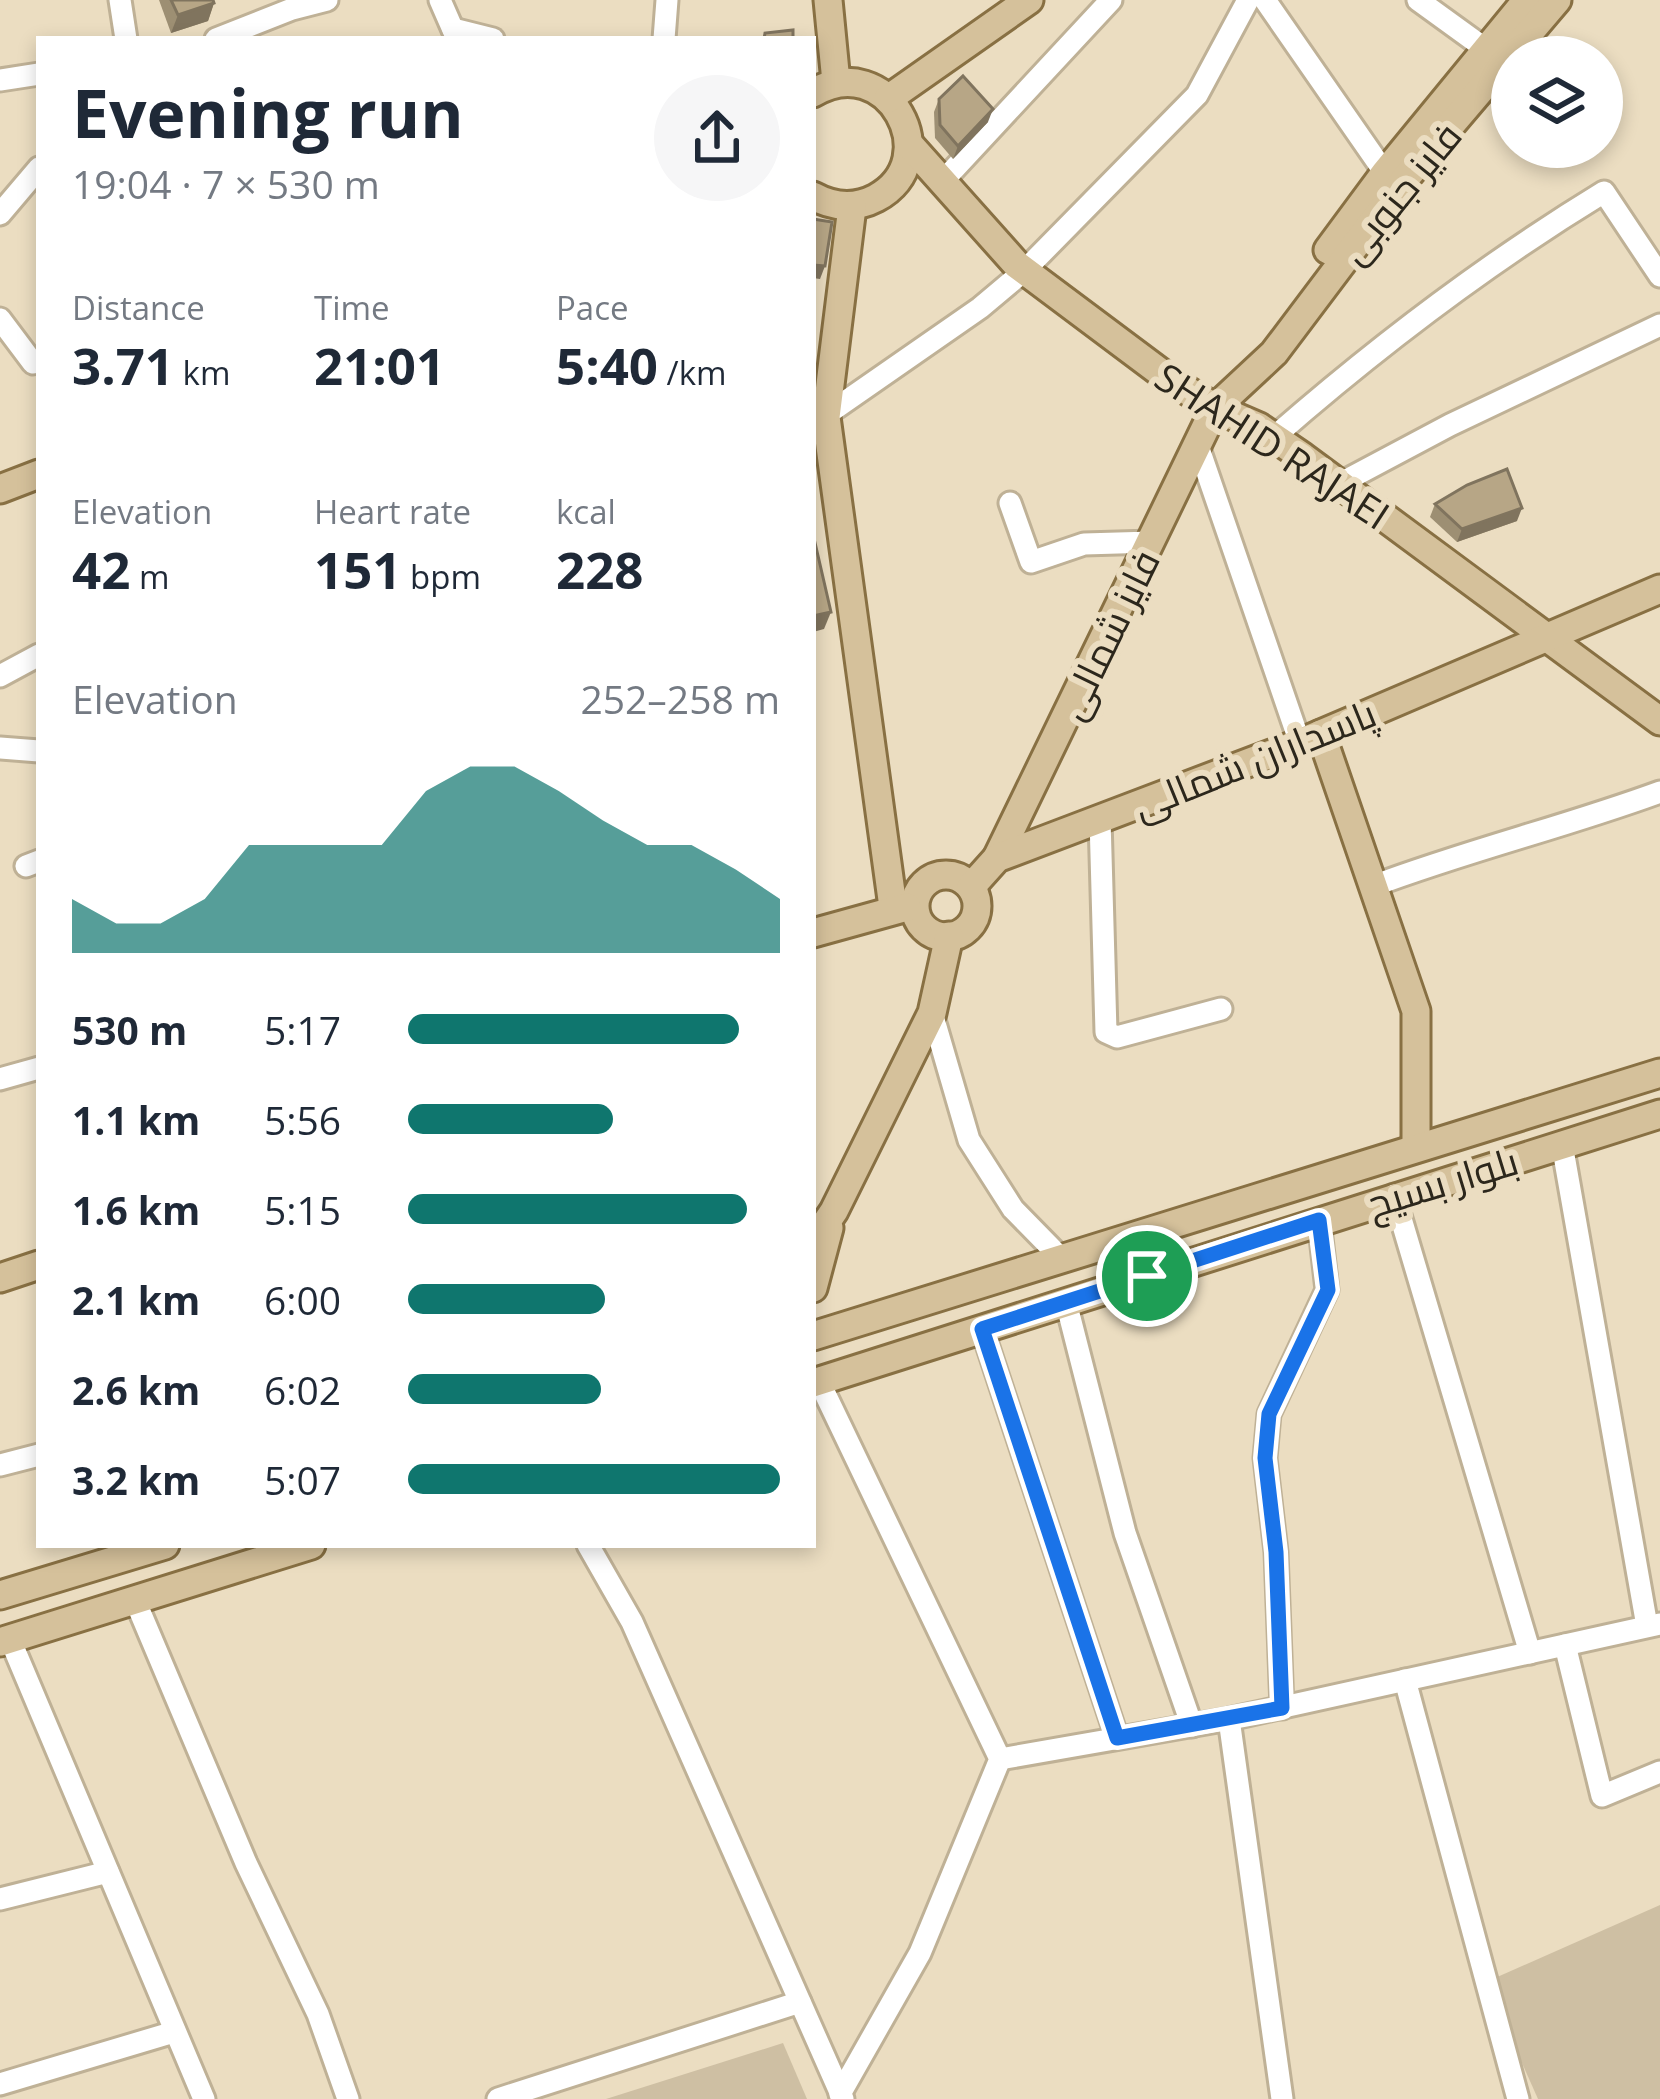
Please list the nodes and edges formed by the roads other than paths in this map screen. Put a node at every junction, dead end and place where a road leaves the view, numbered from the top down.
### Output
1 (120, 0) edge
2 (328, 0) edge
3 (440, 0) edge
4 (667, 0) edge
5 (828, 0) edge
6 (1029, 0) edge
7 (1111, 0) edge
8 (1248, 0) edge
9 (1265, 0) edge
10 (1418, 0) edge
11 (1527, 0) edge
12 (1557, 0) edge
13 (455, 34) edge
14 (126, 36) edge
15 (224, 36) edge
16 (664, 36) edge
17 (1486, 50) junction
18 (36, 74) edge
19 (0, 80) edge
20 (824, 87) edge
21 (888, 99) junction
22 (909, 144) junction
23 (36, 172) edge
24 (1385, 173) junction
25 (941, 183) junction
26 (816, 198) edge
27 (852, 207) junction
28 (0, 214) edge
29 (1024, 271) junction
30 (1660, 275) edge
31 (0, 319) edge
32 (1660, 325) edge
33 (36, 362) edge
34 (1238, 382) junction
35 (1215, 408) junction
36 (819, 420) edge
37 (1274, 437) junction
38 (1198, 446) junction
39 (36, 475) edge
40 (1339, 484) junction
41 (0, 489) edge
42 (1010, 503) dead end
43 (1152, 542) junction
44 (1660, 589) edge
45 (1544, 636) junction
46 (36, 657) edge
47 (0, 676) edge
48 (1660, 721) edge
49 (1310, 738) junction
50 (0, 748) edge
51 (36, 751) edge
52 (1660, 792) edge
53 (1100, 819) junction
54 (997, 858) junction
55 (1373, 886) junction
56 (970, 887) junction
57 (904, 907) junction
58 (816, 927) edge
59 (949, 936) junction
60 (1221, 1009) dead end
61 (932, 1013) junction
62 (36, 1068) edge
63 (1660, 1072) edge
64 (2, 1073) edge
65 (1660, 1114) edge
66 (1562, 1144) junction
67 (1416, 1148) junction
68 (1394, 1196) junction
69 (834, 1211) junction
70 (1319, 1220) junction
71 (1135, 1236) junction
72 (816, 1238) edge
73 (1062, 1259) junction
74 (36, 1266) edge
75 (1147, 1276) junction
76 (816, 1277) edge
77 (0, 1278) edge
78 (1066, 1302) junction
79 (982, 1329) junction
80 (816, 1333) edge
81 (816, 1382) edge
82 (36, 1456) edge
83 (0, 1465) edge
84 (147, 1548) edge
85 (301, 1548) edge
86 (590, 1548) edge
87 (0, 1594) edge
88 (135, 1600) junction
89 (1654, 1625) edge
90 (5, 1641) edge
91 (1565, 1645) junction
92 (1530, 1653) junction
93 (1406, 1680) junction
94 (1282, 1708) junction
95 (1229, 1719) junction
96 (1192, 1726) junction
97 (1117, 1738) junction
98 (1000, 1759) junction
99 (1660, 1772) edge
100 (108, 1872) junction
101 (0, 1899) edge
102 (800, 2002) junction
103 (174, 2032) junction
104 (0, 2084) edge
105 (841, 2097) edge
106 (204, 2099) edge
107 (349, 2099) edge
108 (498, 2099) edge
109 (1282, 2099) edge
110 (1518, 2099) edge

1 - 14 street
2 - 15 street
3 - 13 street
4 - 16 street
5 - 20 main road
6 - 21 main road
7 - 25 street
8 - 29 street
9 - 24 street
10 - 17 street
11 - 17 main road, فایز جنوبی
12 - 34 main road, فایز جنوبی
17 - 24 main road, فایز جنوبی
18 - 19 street
20 - 21 main road
21 - 22 main road, SHAHID RAJAEI
22 - 25 main road, SHAHID RAJAEI
22 - 27 main road
23 - 28 street
24 - 34 main road, فایز جنوبی
25 - 29 main road, SHAHID RAJAEI
26 - 27 main road
27 - 36 main road
29 - 35 main road, SHAHID RAJAEI
29 - 36 street
30 - 37 street
31 - 33 street
32 - 40 street
34 - 35 main road, فایز جنوبی
35 - 37 main road, SHAHID RAJAEI
35 - 38 main road, فایز شمالی
36 - 57 main road
37 - 40 main road, SHAHID RAJAEI
38 - 43 main road, فایز شمالی
38 - 49 street
39 - 41 main road
40 - 45 main road, SHAHID RAJAEI
42 - 43 street
43 - 54 main road, فایز شمالی
44 - 45 main road, پاسداران شمالی
45 - 48 main road, SHAHID RAJAEI
45 - 49 main road, پاسداران شمالی
46 - 47 street
49 - 53 main road, پاسداران شمالی
49 - 55 main road
50 - 51 street
52 - 55 street
53 - 54 main road, پاسداران شمالی
53 - 60 street
54 - 56 main road, پاسداران شمالی
55 - 67 main road
56 - 57 main road
56 - 59 main road
57 - 58 main road
57 - 59 main road
59 - 61 main road
61 - 69 main road
61 - 73 street
62 - 64 street
63 - 67 main road, بلوار بسیج
65 - 66 main road, بلوار بسیج
66 - 68 main road, بلوار بسیج
66 - 89 street
67 - 71 main road, بلوار بسیج
68 - 70 main road, بلوار بسیج
68 - 92 street
69 - 72 main road
69 - 76 main road
70 - 75 main road, بلوار بسیج
70 - 94 street
71 - 73 main road, بلوار بسیج
71 - 75 main road
73 - 80 main road, بلوار بسیج
74 - 77 main road
75 - 78 main road, بلوار بسیج
78 - 79 main road, بلوار بسیج
78 - 96 street
79 - 81 main road, بلوار بسیج
79 - 97 street
81 - 98 street
82 - 83 street
84 - 87 main road
85 - 88 main road
86 - 102 street
88 - 90 main road
88 - 107 street
89 - 91 street
90 - 100 street
91 - 92 street
91 - 99 street
92 - 93 street
93 - 94 street
93 - 110 street
94 - 95 street
95 - 96 street
95 - 109 street
96 - 97 street
97 - 98 street
98 - 105 street
100 - 101 street
100 - 103 street
102 - 105 street
102 - 108 street
103 - 104 street
103 - 106 street

